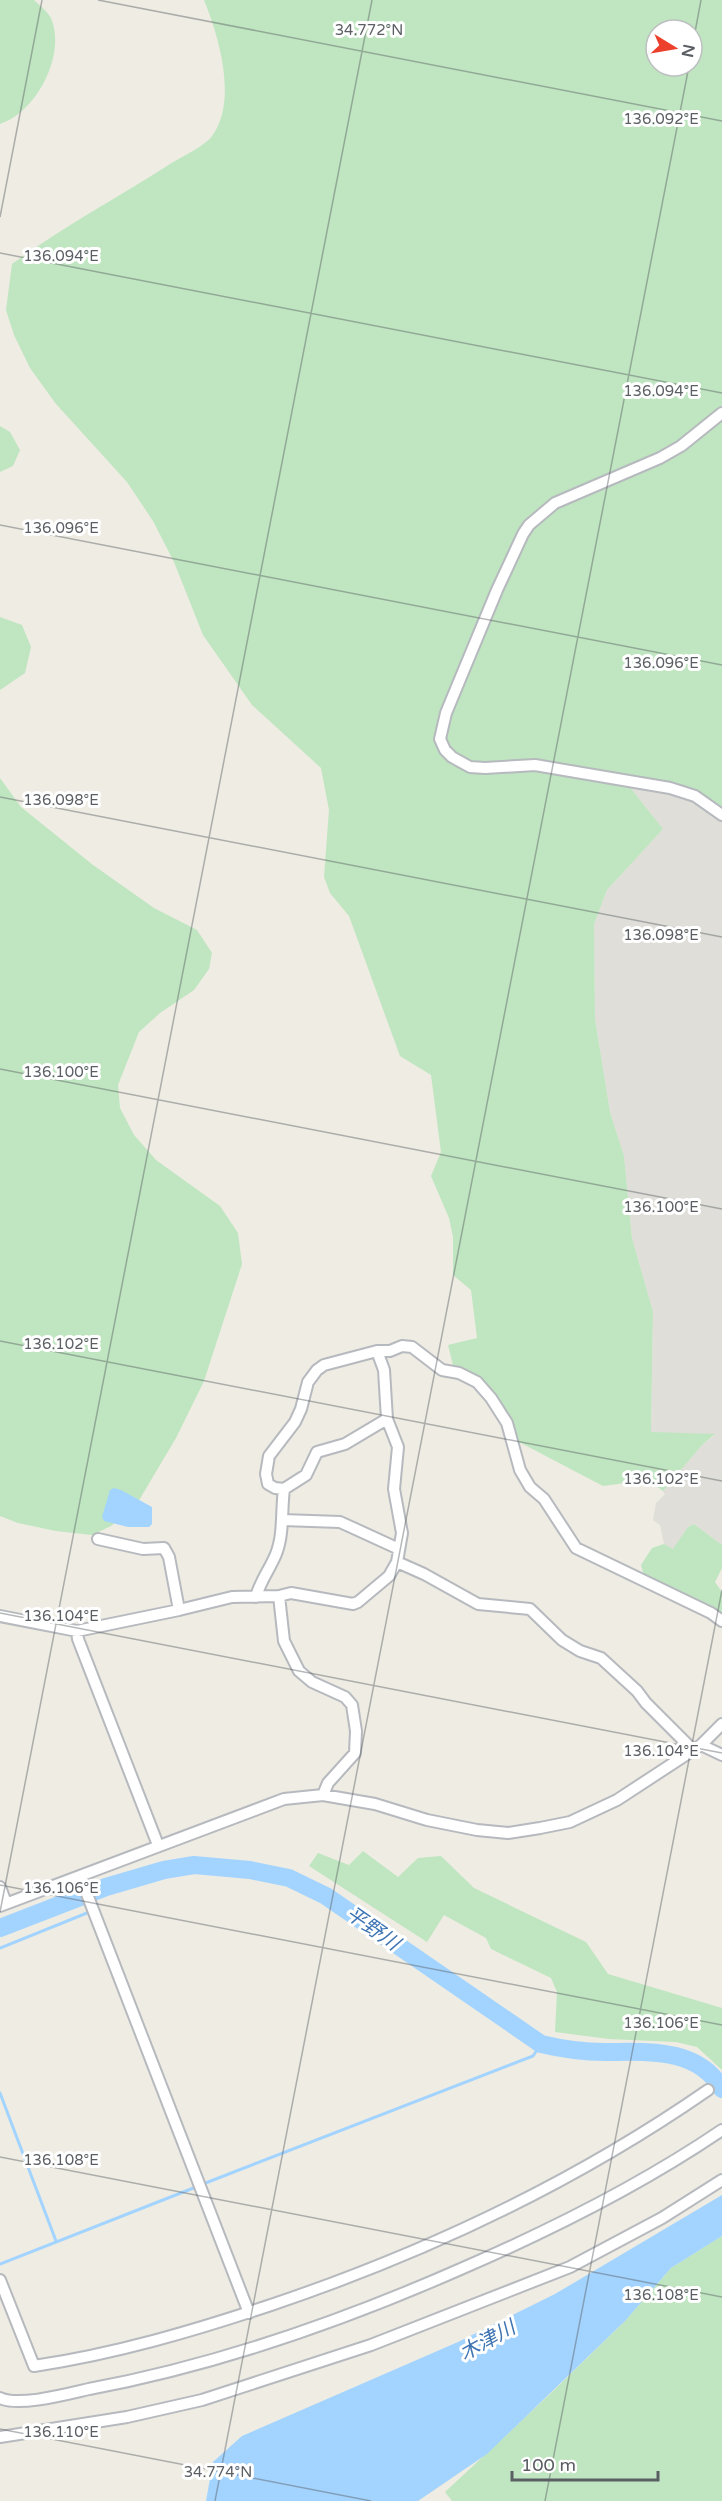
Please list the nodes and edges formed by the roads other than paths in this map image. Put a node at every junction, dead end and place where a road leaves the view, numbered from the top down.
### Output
1 (722, 413) edge
2 (722, 815) edge
3 (377, 1351) junction
4 (387, 1419) junction
5 (284, 1489) junction
6 (282, 1520) junction
7 (98, 1539) dead end
8 (399, 1549) junction
9 (397, 1562) junction
10 (256, 1596) junction
11 (279, 1596) junction
12 (179, 1610) junction
13 (0, 1616) edge
14 (722, 1621) edge
15 (77, 1631) junction
16 (722, 1724) edge
17 (697, 1748) junction
18 (722, 1755) edge
19 (323, 1796) junction
20 (158, 1845) junction
21 (81, 1880) junction
22 (0, 1887) edge
23 (3, 1905) edge
24 (708, 2090) dead end
25 (722, 2130) edge
26 (722, 2180) edge
27 (0, 2280) edge
28 (249, 2313) junction
29 (0, 2398) edge
30 (0, 2437) edge

1 - 2 street
3 - 4 street
3 - 5 street
3 - 14 street
4 - 5 street
4 - 8 street
5 - 6 street
6 - 8 street
6 - 10 street
7 - 12 street
8 - 9 street
9 - 11 street
9 - 17 street
10 - 11 street
10 - 12 street
11 - 19 street
12 - 15 street
13 - 15 street
15 - 20 street
16 - 17 street
17 - 18 street
17 - 19 street
19 - 20 street
20 - 21 street
21 - 23 street
21 - 28 street
22 - 23 street
24 - 28 street
25 - 29 street
26 - 30 street
27 - 28 street

